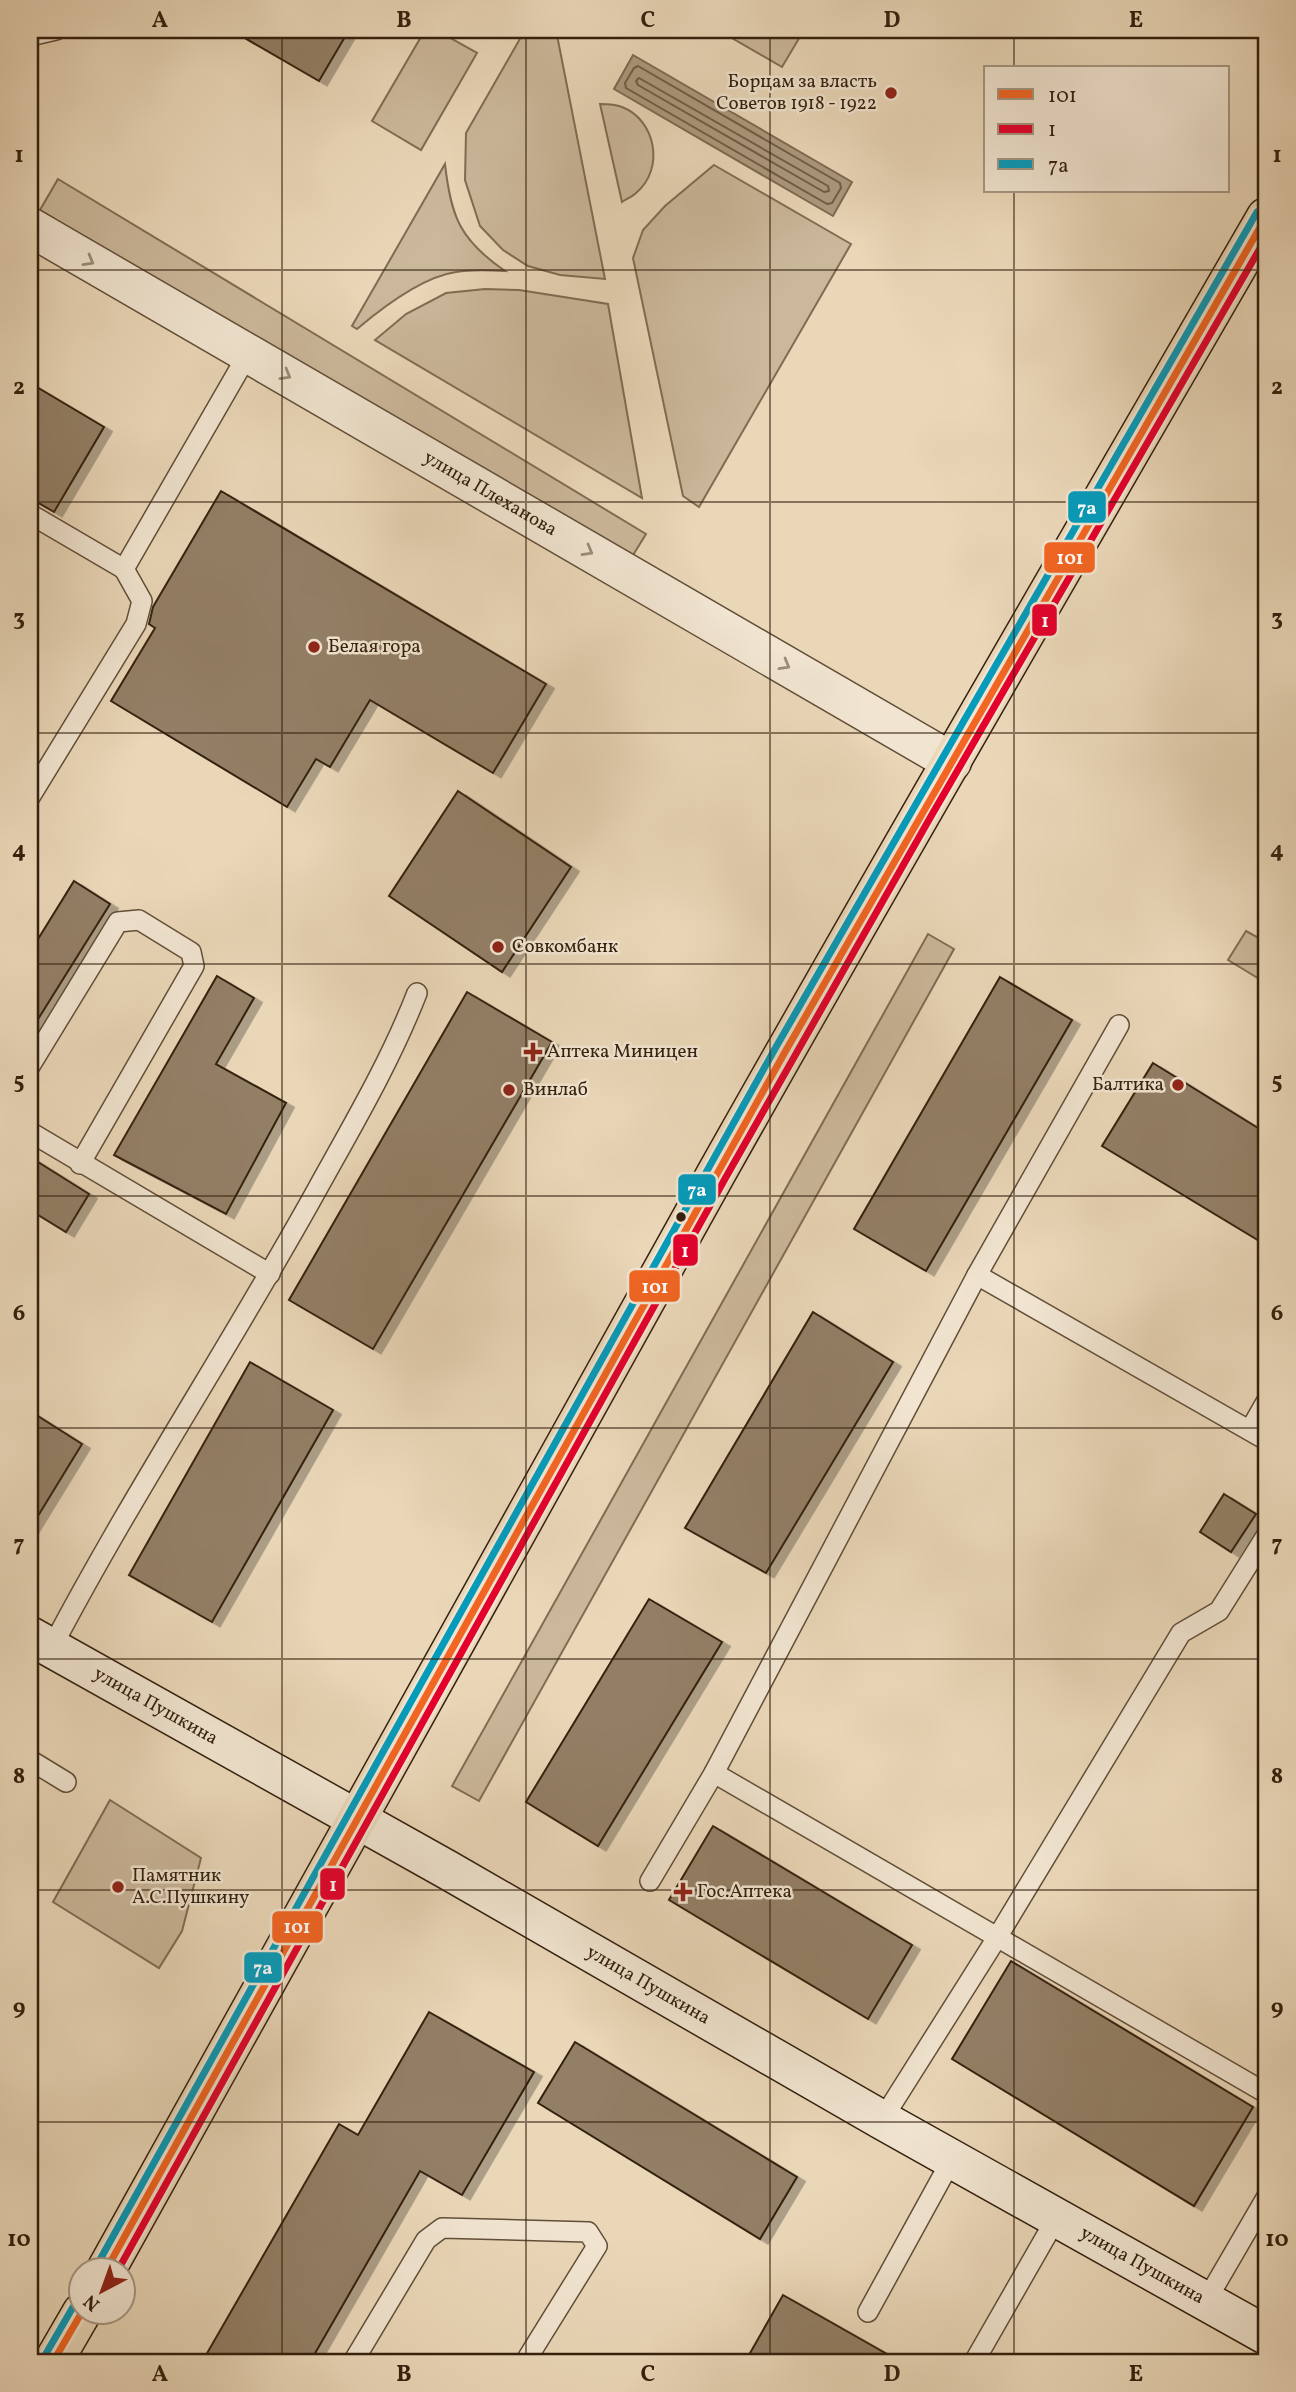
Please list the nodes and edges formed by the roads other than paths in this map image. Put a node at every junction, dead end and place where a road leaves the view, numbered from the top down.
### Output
1 (56, 30) edge
2 (30, 36) edge
3 (1266, 217) edge
4 (30, 227) edge
5 (248, 354) junction
6 (30, 514) edge
7 (124, 569) junction
8 (951, 762) junction
9 (30, 797) edge
10 (417, 993) dead end
11 (1119, 1026) dead end
12 (30, 1066) edge
13 (30, 1132) edge
14 (80, 1164) junction
15 (270, 1274) junction
16 (977, 1275) junction
17 (1266, 1402) edge
18 (1258, 1435) edge
19 (1266, 1536) edge
20 (40, 1642) edge
21 (30, 1760) edge
22 (714, 1773) junction
23 (66, 1782) dead end
24 (357, 1821) junction
25 (650, 1881) dead end
26 (998, 1936) junction
27 (1266, 2093) edge
28 (882, 2120) junction
29 (952, 2159) junction
30 (1266, 2198) edge
31 (1057, 2217) junction
32 (114, 2256) edge
33 (1206, 2301) junction
34 (868, 2312) dead end
35 (74, 2326) edge
36 (1266, 2335) edge
37 (53, 2362) edge
38 (354, 2362) edge
39 (525, 2362) edge
40 (974, 2362) edge

1 - 2 lane
3 - 8 main road
4 -> 5 main road, улица Плеханова
5 - 7 lane
5 -> 8 main road, улица Плеханова
6 - 7 lane
7 - 9 lane
8 - 24 main road
10 - 15 lane
11 - 16 lane
12 - 14 lane
13 - 14 lane
14 - 15 lane
15 - 20 lane
16 - 18 lane
16 - 22 lane
17 - 18 lane
19 - 26 lane
20 - 24 main road, улица Пушкина
21 - 23 lane
22 - 25 lane
22 - 26 lane
24 - 28 main road, улица Пушкина
24 - 32 main road
26 - 27 lane
26 - 28 lane
28 - 29 main road, улица Пушкина
29 - 31 main road, улица Пушкина
29 - 34 lane
30 - 33 lane
31 - 33 main road, улица Пушкина
31 - 40 lane
33 - 36 main road, улица Пушкина
35 - 37 main road
38 - 39 lane

